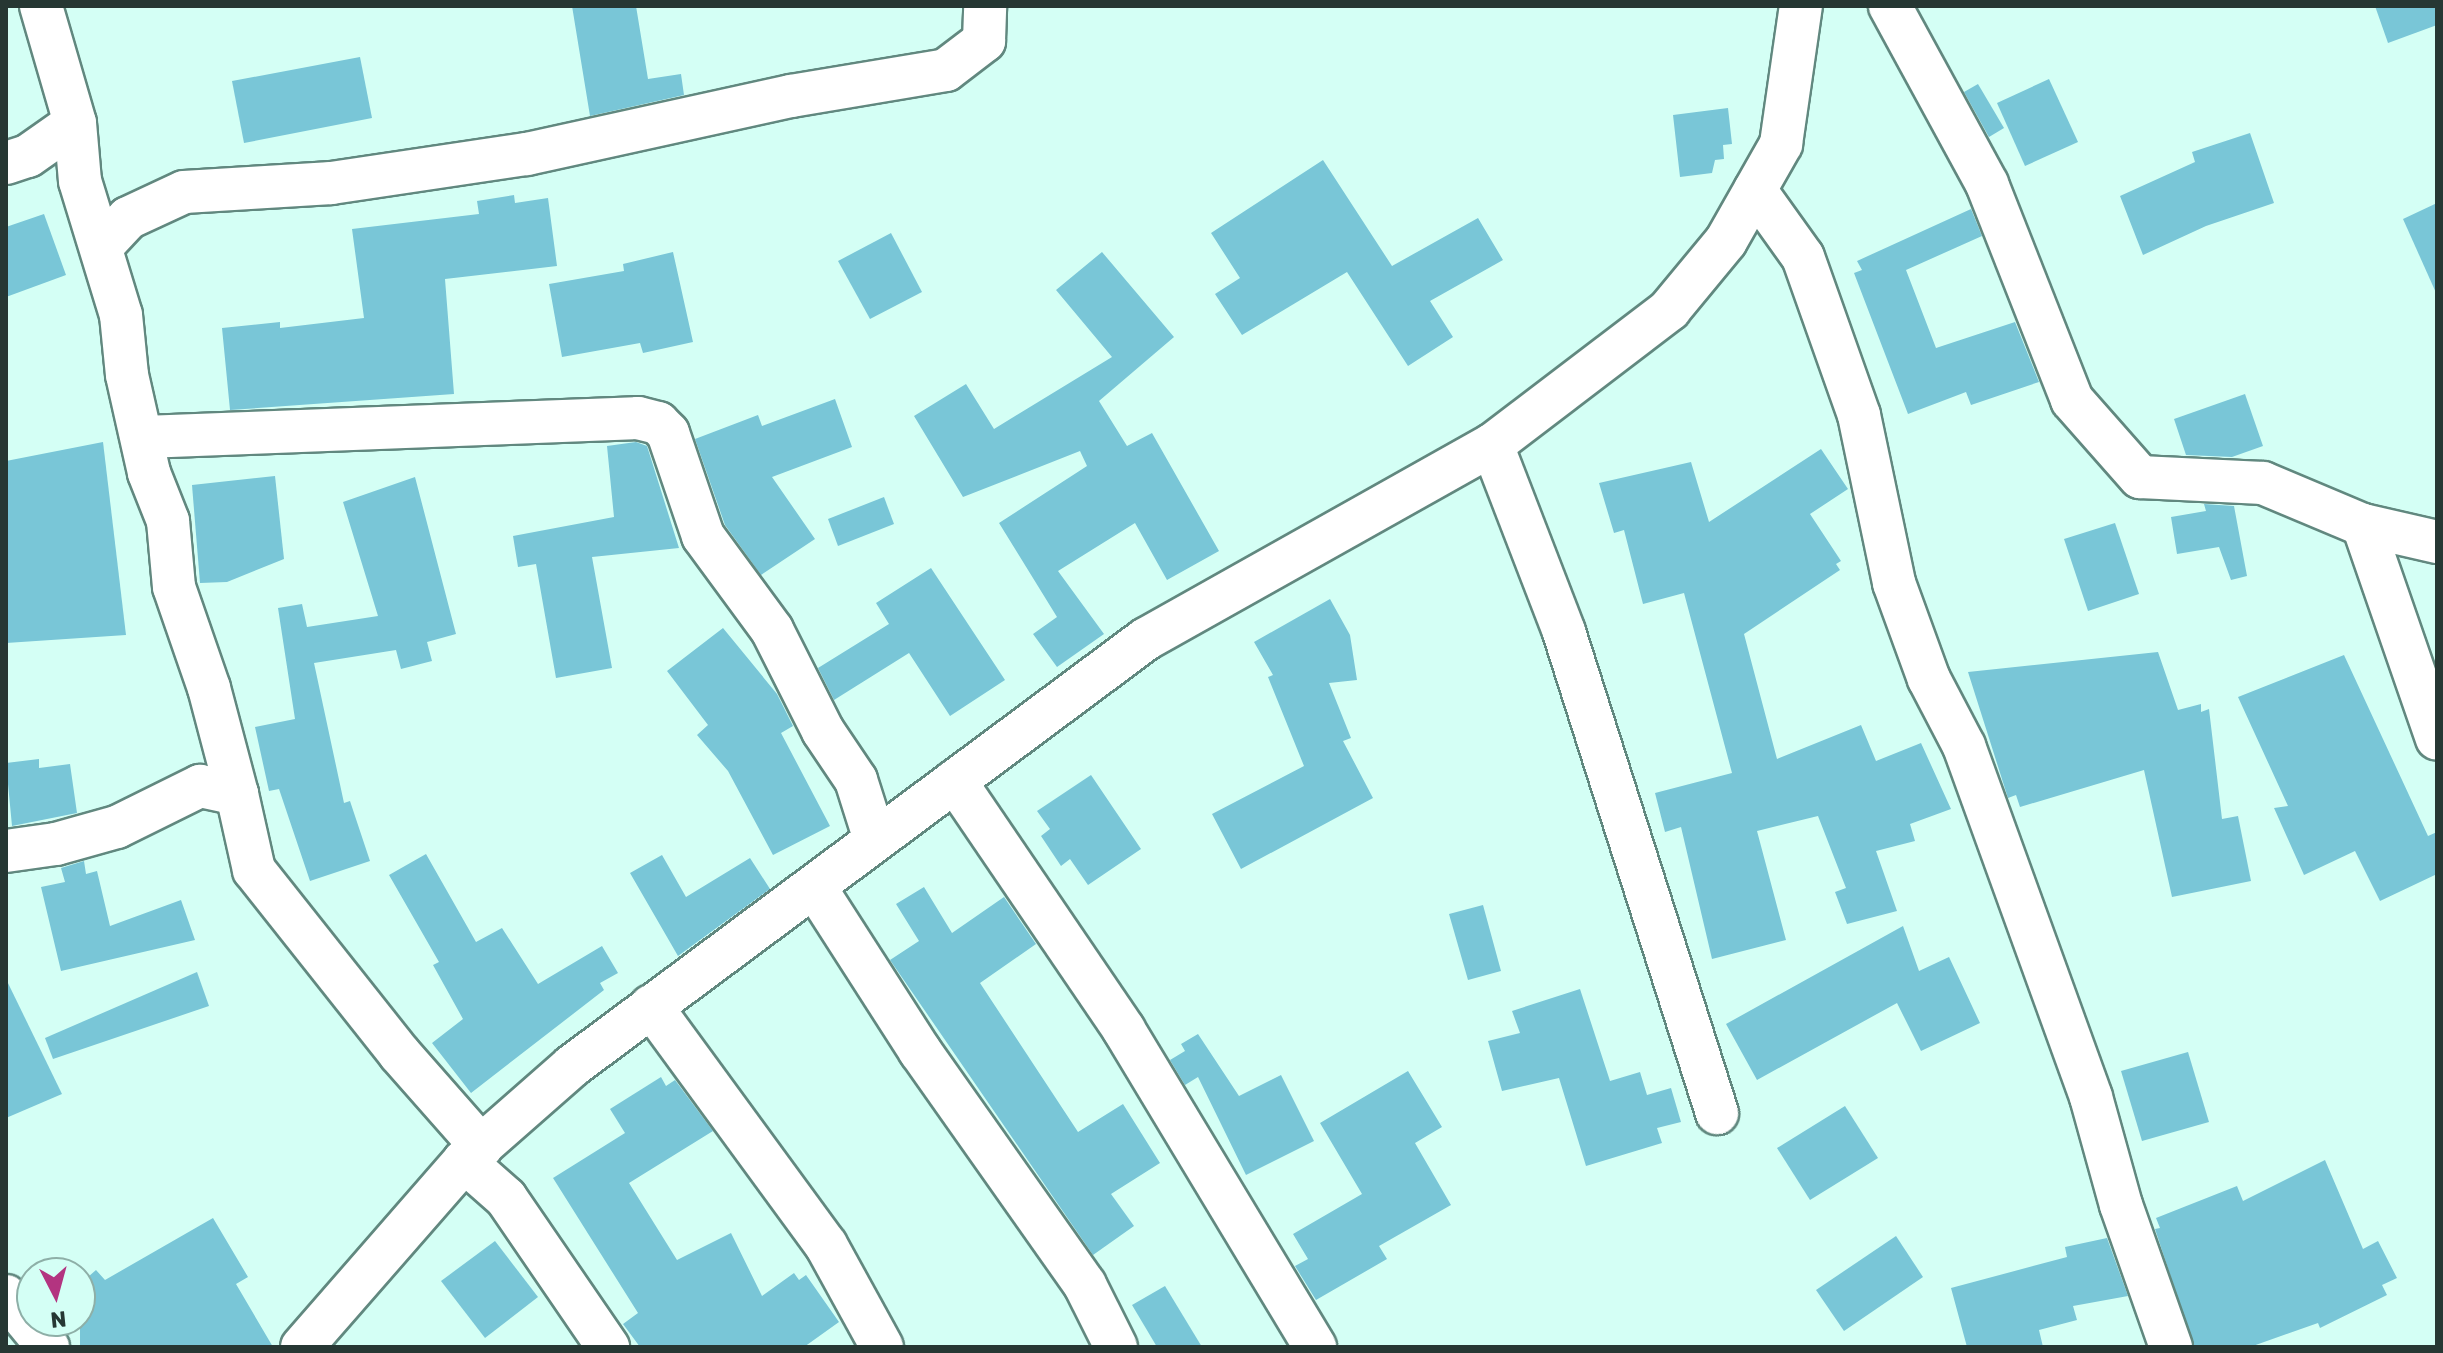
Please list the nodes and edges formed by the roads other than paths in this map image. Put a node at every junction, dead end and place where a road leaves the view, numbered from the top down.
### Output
1 (41, 6) edge
2 (985, 6) edge
3 (1801, 6) edge
4 (1890, 6) edge
5 (75, 123) junction
6 (6, 163) edge
7 (1755, 190) junction
8 (102, 246) junction
9 (144, 437) junction
10 (1492, 445) junction
11 (2363, 525) junction
12 (2437, 542) edge
13 (2437, 739) edge
14 (955, 781) junction
15 (237, 794) junction
16 (875, 840) junction
17 (6, 851) edge
18 (816, 889) junction
19 (651, 1006) junction
20 (1717, 1113) dead end
21 (473, 1154) junction
22 (6, 1296) edge
23 (48, 1347) edge
24 (302, 1347) edge
25 (608, 1347) edge
26 (882, 1347) edge
27 (1116, 1347) edge
28 (1315, 1347) edge
29 (2171, 1347) edge

1 - 5 street
2 - 8 street
3 - 7 street
4 - 11 street
5 - 6 street
5 - 8 street
7 - 10 street
7 - 29 street
8 - 9 street
9 - 15 street
9 - 16 street
10 - 14 street
10 - 20 street
11 - 12 street
11 - 13 street
14 - 16 street
14 - 28 street
15 - 17 street
15 - 21 street
16 - 18 street
18 - 19 street
18 - 27 street
19 - 21 street
19 - 26 street
21 - 24 street
21 - 25 street
22 - 23 street

